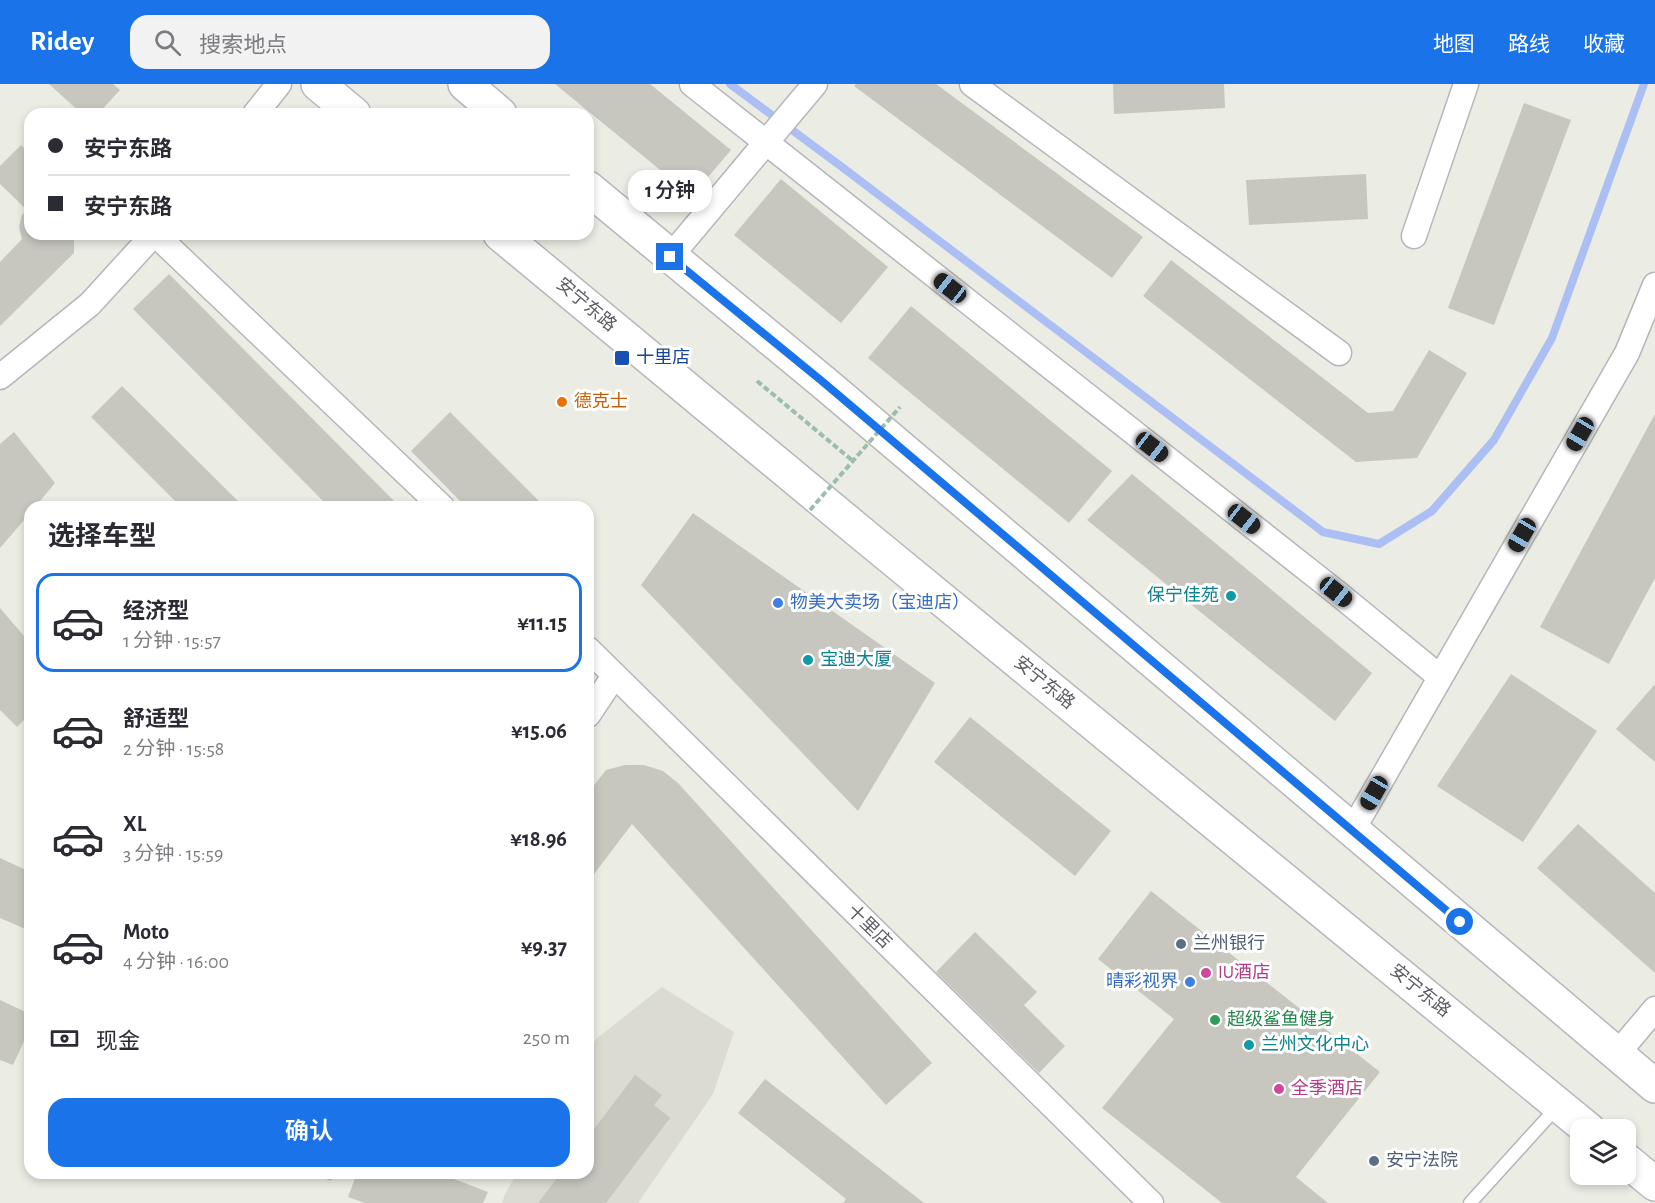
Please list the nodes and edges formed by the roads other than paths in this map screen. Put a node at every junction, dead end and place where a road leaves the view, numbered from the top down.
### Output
1 (279, 84) edge
2 (318, 84) edge
3 (465, 84) edge
4 (692, 84) edge
5 (815, 84) edge
6 (972, 84) edge
7 (1466, 84) edge
8 (260, 108) edge
9 (347, 108) edge
10 (493, 108) edge
11 (769, 140) junction
12 (594, 193) edge
13 (1414, 236) dead end
14 (149, 240) edge
15 (160, 240) edge
16 (507, 240) edge
17 (670, 257) junction
18 (1655, 285) edge
19 (1339, 352) dead end
20 (0, 377) edge
21 (436, 501) edge
22 (594, 656) edge
23 (614, 676) junction
24 (1440, 677) junction
25 (594, 707) edge
26 (1352, 831) junction
27 (1655, 1009) edge
28 (1617, 1054) junction
29 (1655, 1086) edge
30 (1559, 1105) junction
31 (1576, 1119) edge
32 (1636, 1168) edge
33 (1655, 1184) edge
34 (1151, 1203) edge
35 (1470, 1203) edge

1 - 8 street
2 - 9 main road
3 - 10 main road
4 - 11 street
5 - 11 street
6 - 19 street
7 - 13 street
11 - 17 street
11 - 24 street
12 - 17 main road
14 - 20 street
15 - 21 street
16 - 30 main road, 安宁东路
17 - 26 main road
18 - 24 street
22 - 23 street, 十里店
23 - 25 street
23 - 34 street, 十里店
24 - 26 street
26 - 28 main road
27 - 28 street
28 - 29 main road
30 - 31 main road, 安宁东路
30 - 35 lane
32 - 33 main road

